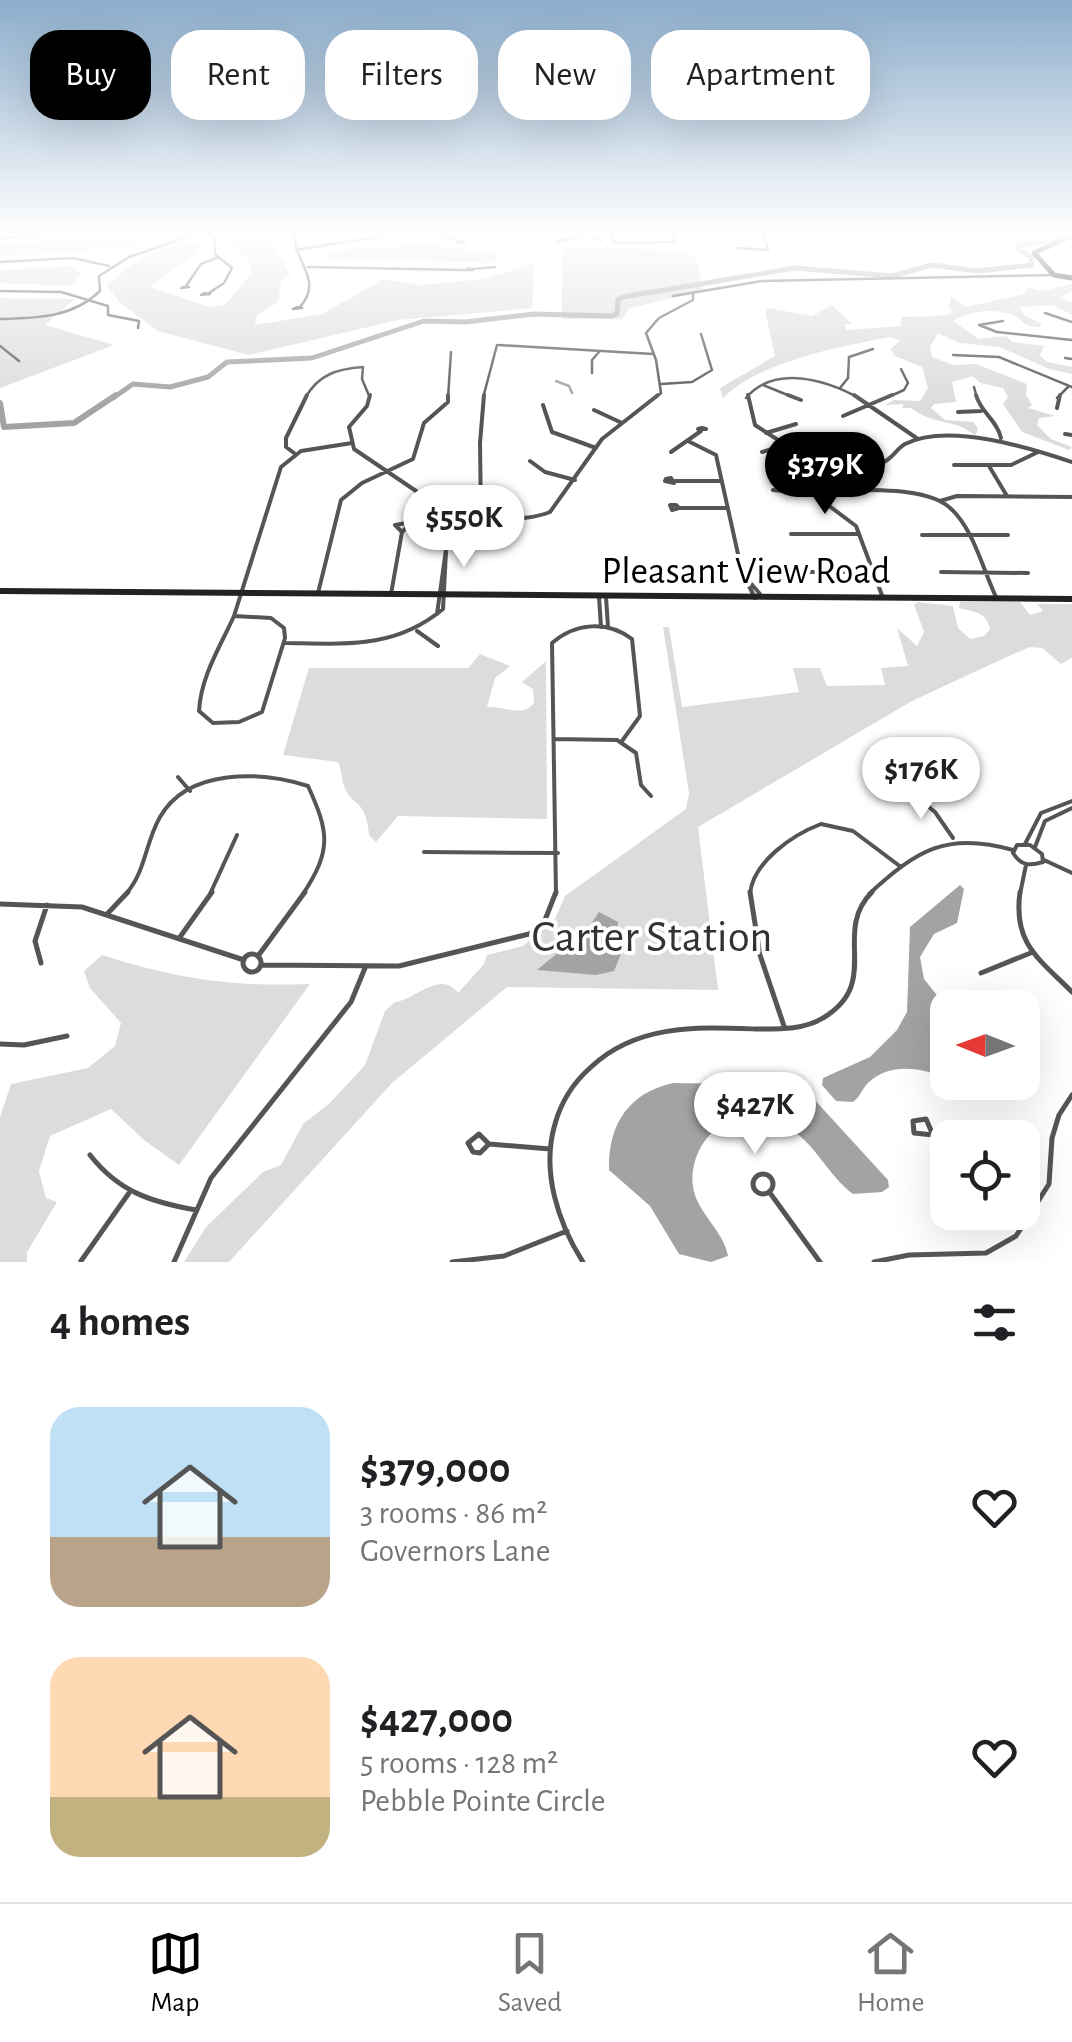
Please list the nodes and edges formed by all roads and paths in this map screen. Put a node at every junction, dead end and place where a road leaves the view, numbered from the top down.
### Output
1 (0, 291) edge
2 (100, 291) edge
3 (311, 291) edge
4 (709, 291) edge
5 (693, 294) junction
6 (673, 296) dead end
7 (90, 301) junction
8 (300, 307) dead end
9 (1045, 313) dead end
10 (0, 319) edge
11 (1003, 321) dead end
12 (1072, 322) edge
13 (138, 328) dead end
14 (701, 334) dead end
15 (1072, 340) edge
16 (0, 346) edge
17 (873, 349) dead end
18 (451, 352) dead end
19 (599, 352) junction
20 (653, 354) junction
21 (953, 355) dead end
22 (1066, 358) dead end
23 (1072, 359) edge
24 (19, 361) dead end
25 (901, 369) dead end
26 (592, 373) dead end
27 (661, 384) junction
28 (763, 385) junction
29 (1071, 386) edge
30 (974, 387) dead end
31 (838, 389) junction
32 (801, 400) dead end
33 (872, 404) junction
34 (543, 405) dead end
35 (1057, 408) dead end
36 (594, 410) dead end
37 (981, 411) junction
38 (958, 412) dead end
39 (843, 416) dead end
40 (622, 423) junction
41 (796, 424) dead end
42 (700, 431) dead end
43 (766, 433) junction
44 (1065, 434) dead end
45 (1072, 436) edge
46 (919, 440) junction
47 (1001, 440) junction
48 (688, 441) junction
49 (352, 443) junction
50 (846, 444) dead end
51 (784, 445) junction
52 (596, 448) junction
53 (671, 452) dead end
54 (762, 452) dead end
55 (1036, 452) junction
56 (294, 454) junction
57 (530, 461) dead end
58 (1072, 462) edge
59 (854, 465) junction
60 (954, 466) dead end
61 (990, 466) junction
62 (823, 470) junction
63 (720, 471) joint
64 (388, 472) junction
65 (574, 480) junction
66 (675, 481) dead end
67 (722, 481) junction
68 (773, 490) dead end
69 (419, 493) dead end
70 (820, 493) junction
71 (1007, 496) junction
72 (1072, 497) edge
73 (940, 501) junction
74 (680, 508) dead end
75 (728, 508) junction
76 (481, 517) junction
77 (402, 532) dead end
78 (790, 534) dead end
79 (859, 534) junction
80 (922, 534) dead end
81 (965, 535) junction
82 (1008, 535) dead end
83 (802, 572) dead end
84 (873, 572) junction
85 (941, 572) dead end
86 (984, 573) junction
87 (1028, 573) dead end
88 (0, 591) edge
89 (240, 593) junction
90 (318, 593) junction
91 (390, 594) junction
92 (442, 594) junction
93 (602, 596) junction
94 (759, 598) junction
95 (883, 598) junction
96 (1072, 599) edge
97 (997, 600) junction
98 (234, 616) junction
99 (604, 627) junction
100 (417, 632) junction
101 (284, 643) junction
102 (438, 646) dead end
103 (554, 738) junction
104 (622, 742) junction
105 (178, 777) dead end
106 (905, 788) dead end
107 (190, 791) junction
108 (652, 796) dead end
109 (1072, 804) edge
110 (237, 835) dead end
111 (954, 840) junction
112 (1025, 844) junction
113 (1036, 847) junction
114 (1013, 850) junction
115 (424, 852) dead end
116 (558, 853) junction
117 (1043, 860) junction
118 (1026, 865) junction
119 (901, 867) junction
120 (1072, 872) edge
121 (0, 904) edge
122 (48, 905) junction
123 (108, 914) junction
124 (180, 938) junction
125 (1033, 952) junction
126 (258, 956) junction
127 (244, 960) junction
128 (42, 963) dead end
129 (261, 965) junction
130 (365, 968) junction
131 (981, 973) dead end
132 (1072, 992) edge
133 (785, 1028) junction
134 (67, 1036) dead end
135 (0, 1044) edge
136 (1072, 1095) edge
137 (489, 1144) dead end
138 (550, 1149) junction
139 (90, 1155) dead end
140 (128, 1193) junction
141 (770, 1193) dead end
142 (1040, 1201) edge
143 (197, 1210) junction
144 (1020, 1230) edge
145 (567, 1231) junction
146 (923, 1258) edge
147 (81, 1261) edge
148 (174, 1262) edge
149 (452, 1262) edge
150 (583, 1262) edge
151 (820, 1262) edge
152 (874, 1262) edge

1 - 7 street
2 - 7 street
3 - 8 street
4 - 5 street
5 - 6 street
5 - 20 street
7 - 10 street
7 - 13 street
9 - 12 street
11 - 15 street
14 - 27 street
16 - 24 street
17 - 31 street
18 - 64 street
19 - 20 street
19 - 26 street
19 - 76 street
20 - 27 street
21 - 29 street
22 - 23 street
25 - 33 street
27 - 40 street
28 - 31 street
28 - 32 street
28 - 43 street
29 - 35 street
30 - 37 street
31 - 33 street
33 - 39 street
33 - 46 street
34 - 52 street
36 - 40 street
37 - 38 street
37 - 47 street
40 - 52 street
41 - 43 street
42 - 48 street
43 - 51 street
44 - 45 street
46 - 47 street
46 - 59 street
47 - 55 street
48 - 53 street
48 - 63 street
49 - 56 street
49 - 56 street
49 - 64 street
50 - 59 street
51 - 54 street
51 - 62 street
52 - 65 street
55 - 58 street
55 - 61 street
56 - 89 street
57 - 65 street
59 - 62 street
60 - 61 street
61 - 71 street
62 - 70 street
63 - 67 street
64 - 69 street
64 - 90 street
65 - 76 street
66 - 67 street
67 - 75 street
68 - 70 street
70 - 73 street
70 - 79 street
71 - 72 street
71 - 73 street
73 - 81 street
74 - 75 street
75 - 94 street
76 - 92 street
77 - 91 street
78 - 79 street
79 - 84 street
80 - 81 street
81 - 82 street
81 - 86 street
83 - 84 street
84 - 95 street
85 - 86 street
86 - 87 street
86 - 97 street
88 - 89 main road, Pleasant View Road
89 - 90 main road, Pleasant View Road
89 - 98 street
90 - 91 main road, Pleasant View Road
91 - 92 main road, Pleasant View Road
92 - 93 main road, Pleasant View Road
92 - 100 street
93 - 94 main road, Pleasant View Road
93 - 99 street
94 - 95 main road, Pleasant View Road
95 - 97 main road, Pleasant View Road
96 - 97 main road, Pleasant View Road
98 - 101 street
98 - 101 street
99 - 103 street
99 - 104 street
100 - 101 street
100 - 102 street
103 - 104 street
103 - 116 street
104 - 108 street
105 - 107 street
106 - 111 street
107 - 123 street
107 - 126 street
109 - 112 street
109 - 113 street
110 - 124 street
111 - 114 street
111 - 119 street
112 - 113 street
112 - 114 street
113 - 117 street
114 - 118 street
115 - 116 street
116 - 130 street
117 - 118 street
117 - 120 street
118 - 125 street
119 - 133 street
119 - 133 street
121 - 122 street
122 - 123 street
122 - 128 street
123 - 124 street
124 - 127 street
125 - 131 street
125 - 132 street
126 - 127 street
126 - 129 street
127 - 129 street
129 - 130 street
130 - 143 street
133 - 138 street
134 - 135 street
136 - 142 street
137 - 138 street
138 - 145 street
139 - 140 street
140 - 143 street
140 - 147 street
141 - 151 street
143 - 148 street
144 - 146 street
145 - 149 street
145 - 150 street
146 - 152 street

